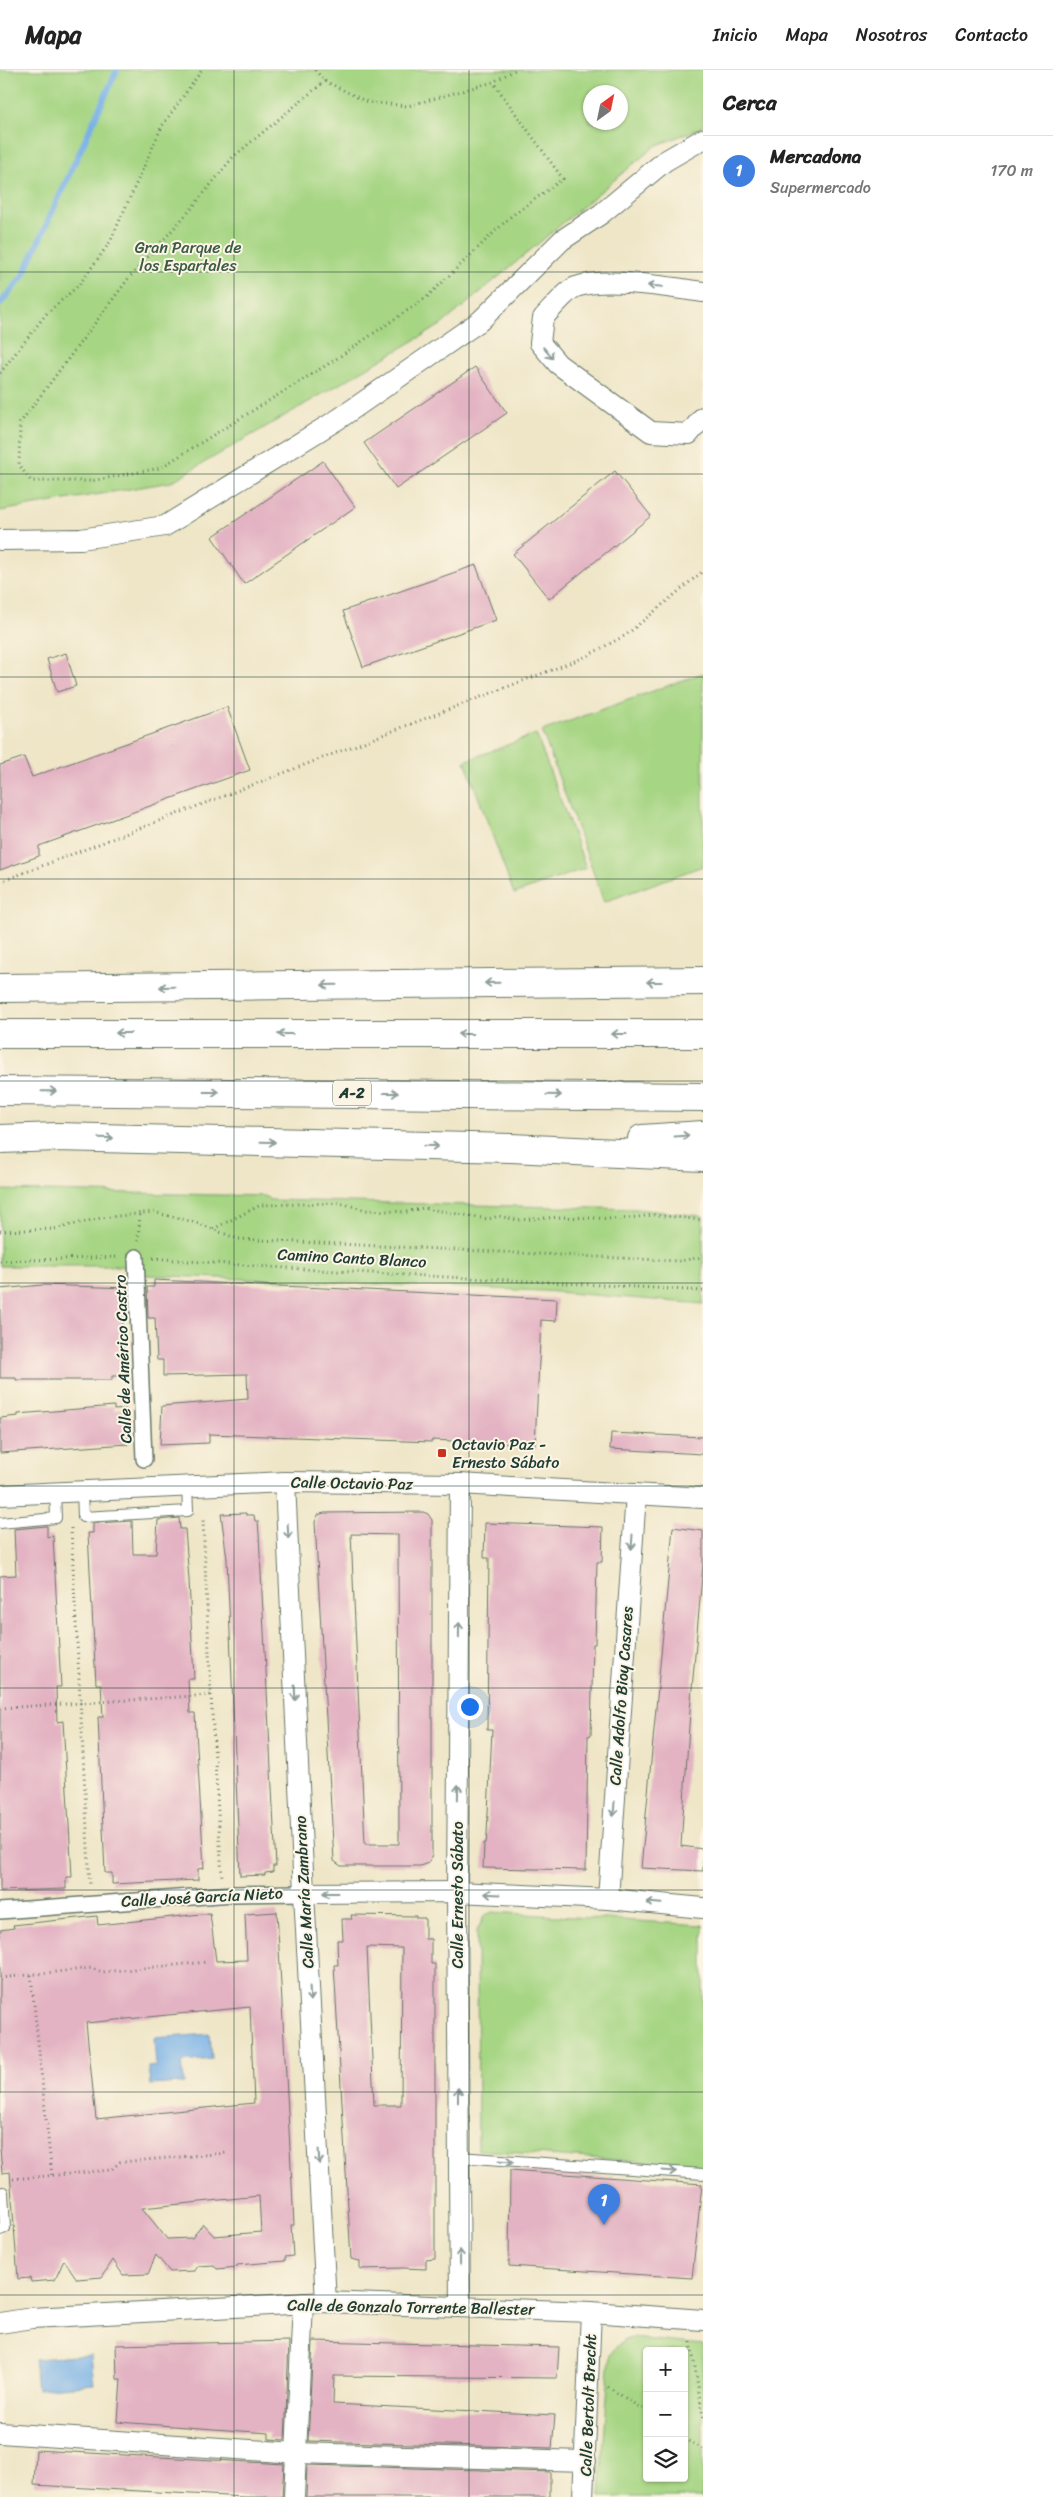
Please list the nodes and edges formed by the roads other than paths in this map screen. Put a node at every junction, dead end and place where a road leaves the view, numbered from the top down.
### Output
1 (703, 139) edge
2 (703, 292) edge
3 (703, 417) edge
4 (0, 540) edge
5 (703, 981) edge
6 (0, 986) edge
7 (0, 1034) edge
8 (703, 1034) edge
9 (0, 1091) edge
10 (703, 1097) edge
11 (703, 1135) edge
12 (0, 1139) edge
13 (511, 1148) junction
14 (703, 1157) edge
15 (136, 1257) road end
16 (144, 1460) dead end
17 (286, 1482) junction
18 (460, 1484) junction
19 (187, 1485) junction
20 (82, 1490) junction
21 (55, 1492) junction
22 (636, 1494) junction
23 (0, 1495) edge
24 (703, 1498) edge
25 (0, 1523) edge
26 (457, 1892) junction
27 (304, 1893) junction
28 (608, 1899) junction
29 (703, 1908) edge
30 (0, 1911) edge
31 (458, 2157) junction
32 (703, 2174) edge
33 (3, 2192) dead end
34 (0, 2230) edge
35 (302, 2302) junction
36 (326, 2302) junction
37 (460, 2306) junction
38 (592, 2312) junction
39 (703, 2320) edge
40 (0, 2323) edge
41 (0, 2433) edge
42 (296, 2453) junction
43 (586, 2461) junction
44 (294, 2497) edge
45 (583, 2497) edge

1 - 4 street
2 -> 3 street
5 -> 6 highway
8 -> 7 highway
9 -> 10 highway, A-2
13 -> 11 highway
12 -> 13 highway
13 - 14 highway
15 - 16 street, Calle de Américo Castro
17 - 18 street, Calle Octavio Paz
17 - 19 street, Calle Octavio Paz
17 -> 27 street, Calle María Zambrano
18 - 22 street, Calle Octavio Paz
26 -> 18 street, Calle Ernesto Sábato
19 - 20 street, Calle Octavio Paz
19 - 20 lane
20 - 21 street, Calle Octavio Paz
21 - 23 street, Calle Octavio Paz
21 - 25 lane
22 - 24 street, Calle Octavio Paz
22 -> 28 street, Calle Adolfo Bioy Casares
26 -> 27 street, Calle José García Nieto
28 -> 26 street, Calle José García Nieto
31 -> 26 street, Calle Ernesto Sábato
27 - 30 street, Calle José García Nieto
27 -> 36 street, Calle María Zambrano
29 -> 28 street, Calle José García Nieto
31 -> 32 lane
37 -> 31 street, Calle Ernesto Sábato
33 - 34 lane
35 - 36 street, Calle de Gonzalo Torrente Ballester
35 - 40 street, Calle de Gonzalo Torrente Ballester
35 - 42 street
36 - 37 street, Calle de Gonzalo Torrente Ballester
37 - 38 street, Calle de Gonzalo Torrente Ballester
38 - 39 street, Calle de Gonzalo Torrente Ballester
38 - 43 street, Calle Bertolt Brecht
41 - 42 street
42 - 43 street
42 - 44 street
43 - 45 street, Calle Bertolt Brecht

